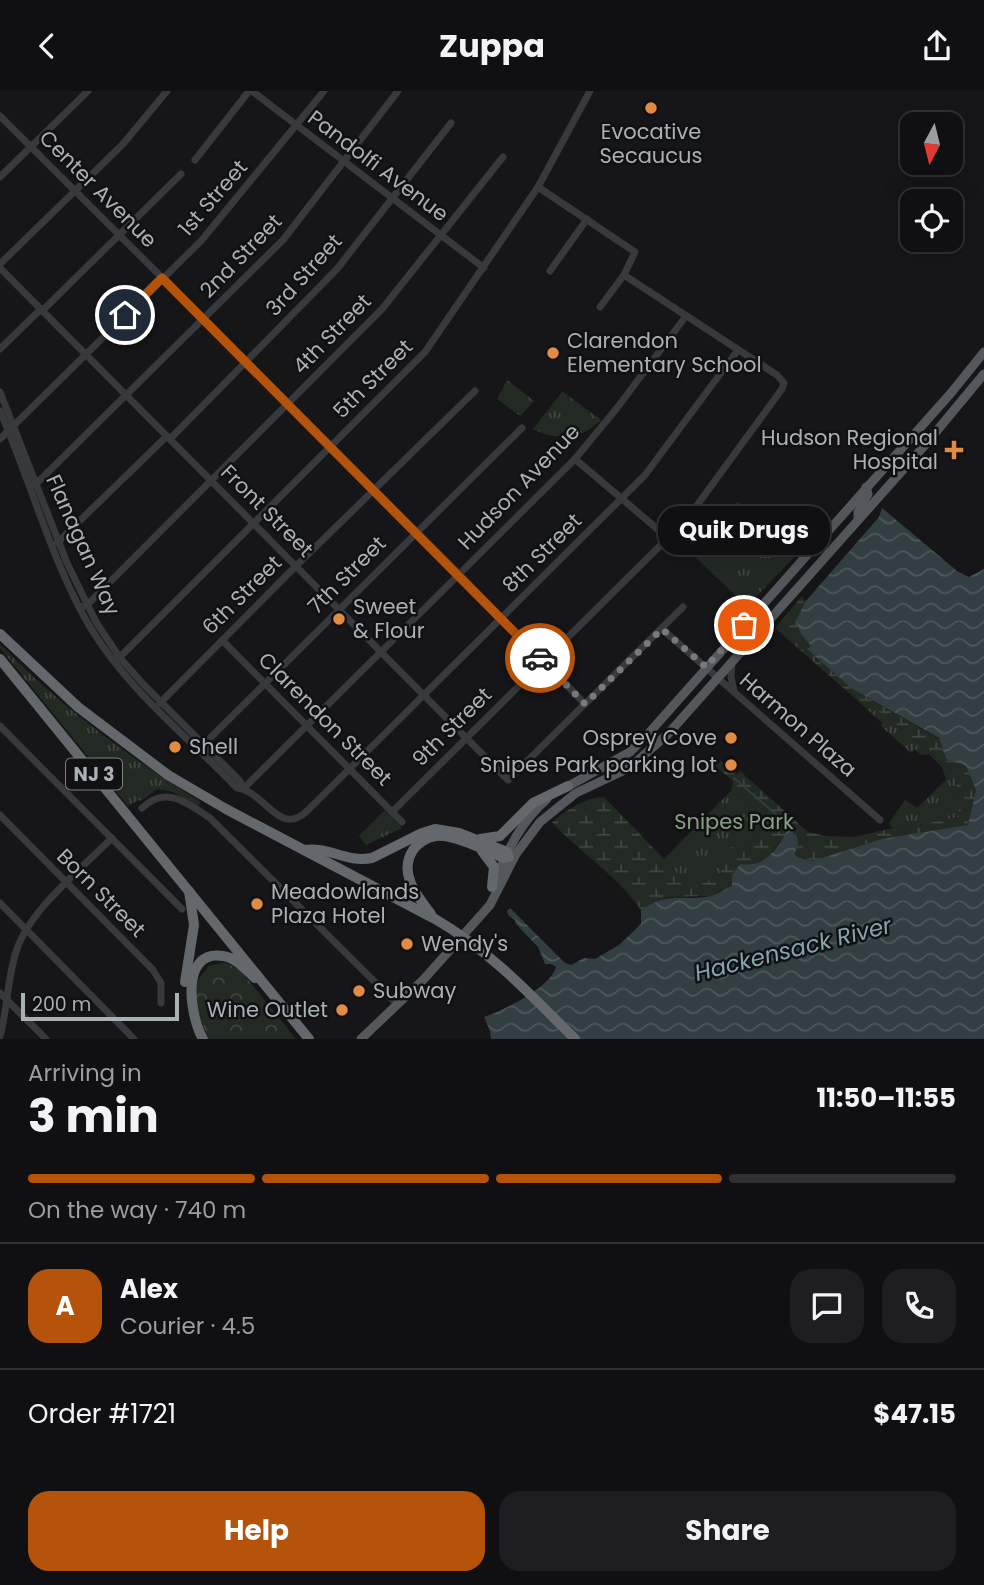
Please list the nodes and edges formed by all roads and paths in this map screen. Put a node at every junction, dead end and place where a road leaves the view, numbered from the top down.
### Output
1 (88, 91) edge
2 (167, 91) edge
3 (251, 91) edge
4 (324, 91) edge
5 (398, 91) edge
6 (590, 91) edge
7 (0, 116) edge
8 (451, 123) dead end
9 (297, 125) junction
10 (32, 146) junction
11 (502, 157) dead end
12 (195, 160) dead end
13 (344, 161) junction
14 (181, 174) dead end
15 (0, 177) edge
16 (538, 187) junction
17 (76, 190) junction
18 (392, 199) junction
19 (587, 219) junction
20 (119, 235) junction
21 (440, 235) junction
22 (0, 266) edge
23 (484, 268) junction
24 (550, 271) dead end
25 (624, 275) junction
26 (162, 278) junction
27 (600, 307) dead end
28 (41, 310) junction
29 (686, 316) junction
30 (203, 320) junction
31 (0, 349) edge
32 (738, 350) junction
33 (984, 352) edge
34 (84, 355) junction
35 (246, 363) junction
36 (984, 374) edge
37 (475, 391) dead end
38 (0, 392) edge
39 (127, 396) junction
40 (288, 405) junction
41 (0, 411) edge
42 (11, 427) junction
43 (522, 428) dead end
44 (168, 438) junction
45 (0, 439) edge
46 (331, 446) junction
47 (575, 459) junction
48 (212, 481) junction
49 (34, 485) junction
50 (866, 487) junction
51 (374, 489) junction
52 (622, 498) junction
53 (858, 520) junction
54 (254, 523) junction
55 (416, 531) junction
56 (668, 538) junction
57 (56, 543) junction
58 (296, 566) junction
59 (458, 573) junction
60 (84, 606) junction
61 (683, 607) dead end
62 (339, 609) junction
63 (500, 618) junction
64 (662, 629) junction
65 (0, 634) edge
66 (222, 640) junction
67 (381, 652) junction
68 (0, 659) edge
69 (118, 660) junction
70 (544, 661) junction
71 (732, 662) junction
72 (706, 667) junction
73 (718, 678) junction
74 (265, 682) junction
75 (734, 691) junction
76 (423, 695) junction
77 (158, 704) junction
78 (585, 704) junction
79 (0, 726) edge
80 (307, 726) junction
81 (466, 738) junction
82 (201, 747) junction
83 (349, 768) junction
84 (243, 789) junction
85 (572, 790) junction
86 (142, 808) dead end
87 (392, 812) junction
88 (0, 815) edge
89 (880, 820) dead end
90 (290, 821) joint
91 (402, 822) dead end
92 (112, 838) junction
93 (473, 843) junction
94 (304, 850) junction
95 (507, 856) junction
96 (66, 883) junction
97 (188, 888) junction
98 (494, 890) junction
99 (0, 903) edge
100 (182, 909) dead end
101 (438, 920) junction
102 (26, 929) junction
103 (268, 989) junction
104 (3, 996) edge
105 (161, 1003) dead end
106 (397, 1005) junction
107 (0, 1035) edge
108 (46, 1039) edge
109 (134, 1039) edge
110 (196, 1039) edge
111 (203, 1039) edge
112 (309, 1039) edge
113 (361, 1039) edge
114 (575, 1039) edge

1 - 10 street
2 - 17 street
3 - 9 street, Pandolfi Avenue
3 - 12 street
4 - 9 street, 1st Street
5 - 13 street, 2nd Street
6 - 16 street, 5th Street
7 - 10 street, Center Avenue
8 - 18 street, 3rd Street
9 - 13 street, Pandolfi Avenue
9 - 26 street, 1st Street
10 - 15 street
10 - 17 street, Center Avenue
11 - 21 street, 4th Street
13 - 18 street, Pandolfi Avenue
13 - 30 street, 2nd Street
14 - 20 street
16 - 19 street
16 - 23 street, 5th Street
17 - 20 street, Center Avenue
17 - 22 street
18 - 21 street, Pandolfi Avenue
18 - 35 street, 3rd Street
19 - 24 street
19 - 25 street
20 - 26 street, Center Avenue
20 - 28 street
21 - 23 street, Pandolfi Avenue
21 - 40 street, 4th Street
22 - 28 street, Front Street
23 - 46 street, 5th Street
25 - 27 street
25 - 29 street
26 - 30 street, Center Avenue
26 - 34 street, 1st Street
28 - 31 street
28 - 34 street, Front Street
29 - 32 street
29 - 47 street, Hudson Avenue
30 - 35 street, Center Avenue
30 - 39 street, 2nd Street
32 - 52 street, 8th Street
32 - 56 street, 9th Street
33 - 50 main road
34 - 39 street, Front Street
34 - 42 street, 1st Street
35 - 40 street, Center Avenue
35 - 44 street, 3rd Street
36 - 53 main road
37 - 51 street, 6th Street
38 - 42 street, Flanagan Way
39 - 44 street, Front Street
39 - 49 street, 2nd Street
40 - 46 street, Center Avenue
40 - 48 street, 4th Street
41 - 42 street, Flanagan Way
42 - 45 street, 1st Street
42 - 49 street, Flanagan Way
43 - 55 street, 7th Street
44 - 48 street, Front Street
44 - 57 street, 3rd Street
46 - 51 street, Center Avenue
46 - 54 street, 5th Street
47 - 52 street
47 - 59 street, Hudson Avenue
48 - 54 street, Front Street
48 - 60 street, 4th Street
49 - 57 street, Flanagan Way
50 - 53 main road
50 - 72 main road
51 - 55 street, Center Avenue
51 - 58 street, 6th Street
52 - 56 street
52 - 63 street, 8th Street
53 - 71 main road
54 - 58 street, Front Street
54 - 69 street, 5th Street
55 - 59 street, Center Avenue
55 - 62 street, 7th Street
56 - 70 street, 9th Street
57 - 60 street, Flanagan Way
58 - 62 street, Front Street
58 - 66 street, 6th Street
59 - 63 street, Center Avenue
59 - 67 street, Hudson Avenue
60 - 69 street, Flanagan Way
61 - 64 street
62 - 67 street, Front Street
62 - 74 street, 7th Street
63 - 70 street, Center Avenue
63 - 76 street, 8th Street
64 - 72 street, Harmon Plaza
64 - 78 street
65 - 94 highway, NJ 3
66 - 74 street, Clarendon Street
66 - 77 street, 6th Street
67 - 76 street, Front Street
67 - 80 street, Hudson Avenue
68 - 97 highway, NJ 3
69 - 77 street, Flanagan Way
70 - 78 street, Center Avenue
70 - 81 street, 9th Street
71 - 73 main road
71 - 75 street
72 - 73 street, Harmon Plaza
72 - 85 main road
73 - 75 street, Harmon Plaza
73 - 85 main road
74 - 80 street, Clarendon Street
74 - 82 street, 7th Street
75 - 89 street, Harmon Plaza
76 - 81 street, Front Street
76 - 83 street, 8th Street
77 - 82 street, Flanagan Way
78 - 81 street, Front Street
79 - 92 street
80 - 83 street, Clarendon Street
80 - 84 street, Hudson Avenue
81 - 87 street, 9th Street
82 - 84 street, Flanagan Way
83 - 87 street, Clarendon Street
83 - 90 street, 8th Street
84 - 90 street, Flanagan Way
85 - 93 highway
85 - 95 main road
85 - 98 main road
86 - 106 street
87 - 91 street, Clarendon Street
88 - 96 street, Born Street
92 - 96 street
92 - 100 street
93 - 94 highway
93 - 95 highway
93 - 98 highway
93 - 101 highway
94 - 101 highway, NJ 3
95 - 98 main road
96 - 102 street
96 - 105 street, Born Street
97 - 103 highway, NJ 3
97 - 110 highway
98 - 106 main road
99 - 102 street
101 - 114 highway, NJ 3
102 - 104 street
102 - 109 street
103 - 111 highway
103 - 112 highway, NJ 3
104 - 107 street
104 - 108 street
106 - 113 main road

